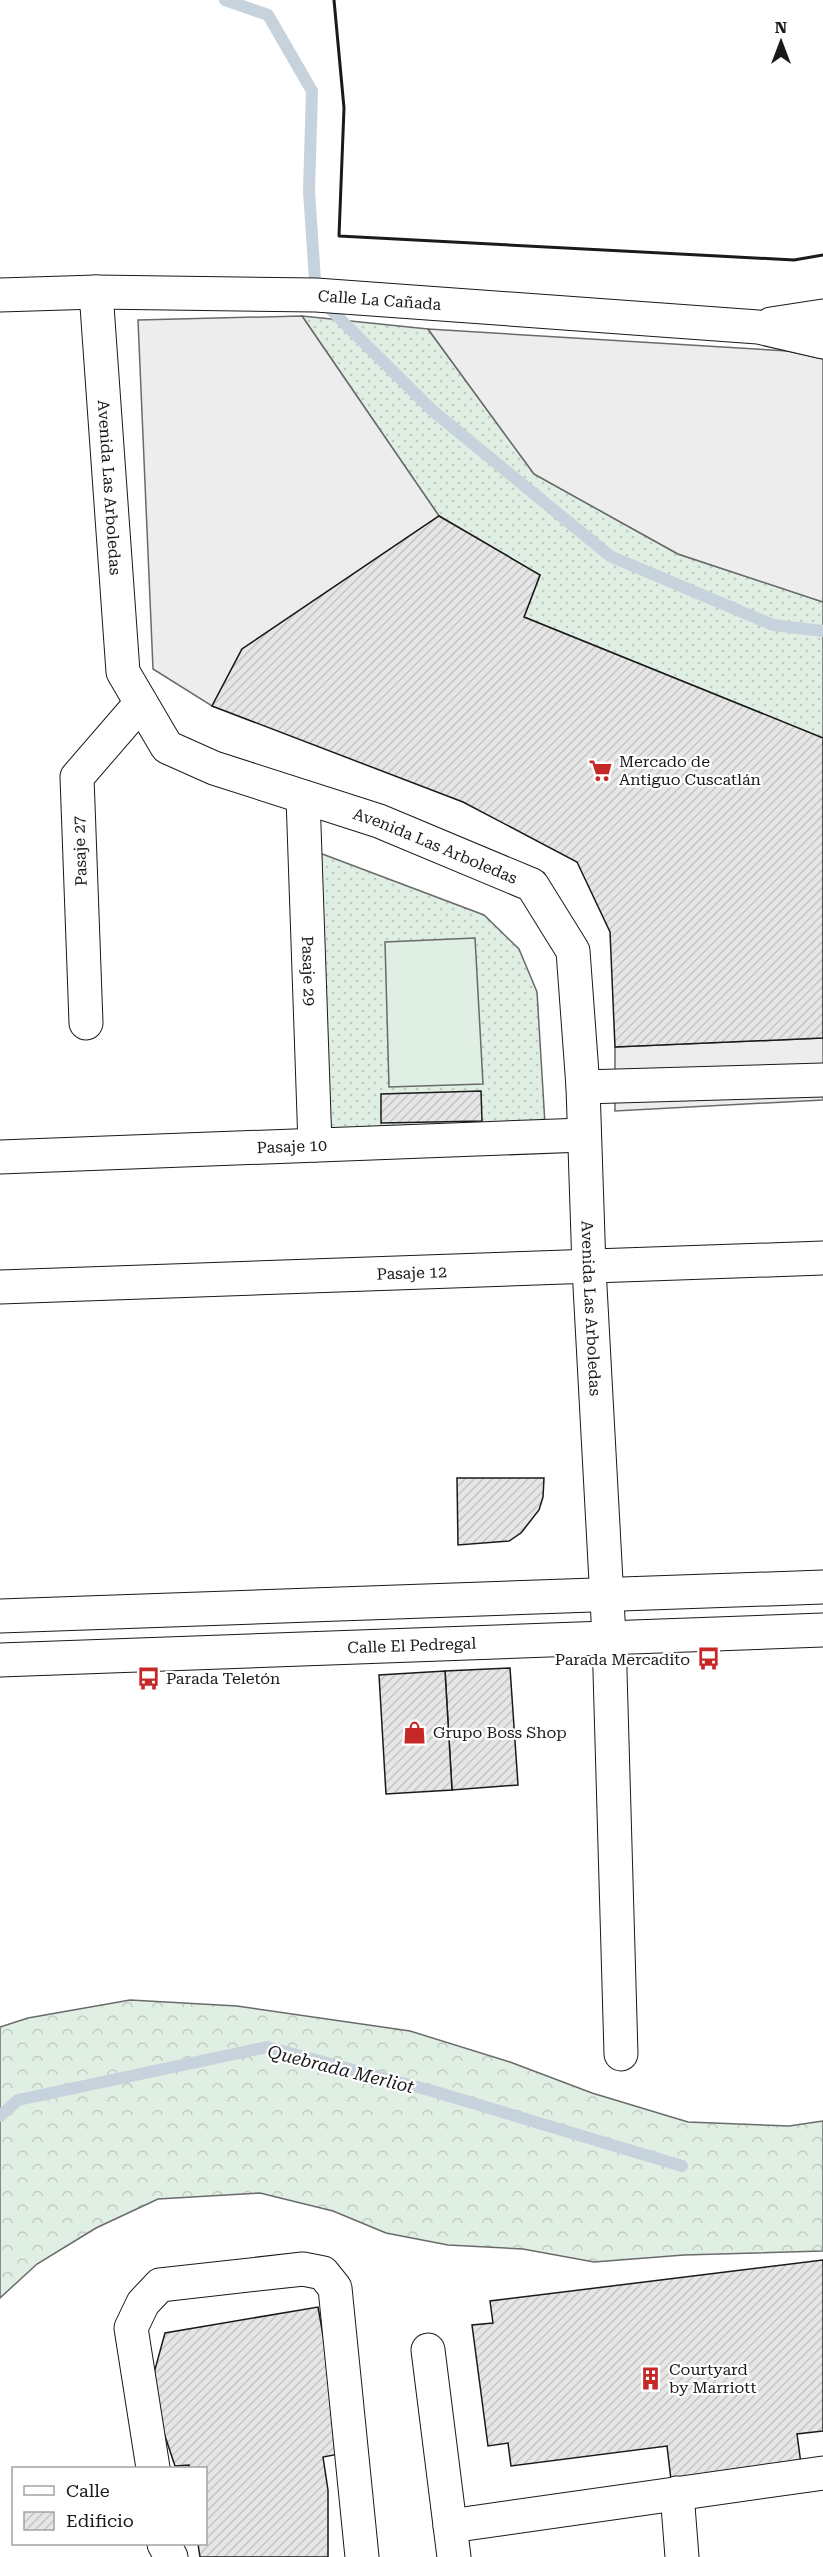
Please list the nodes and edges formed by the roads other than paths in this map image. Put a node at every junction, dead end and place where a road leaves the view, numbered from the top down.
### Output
1 (96, 292) junction
2 (0, 295) edge
3 (823, 315) edge
4 (758, 327) junction
5 (823, 342) edge
6 (141, 703) junction
7 (303, 797) junction
8 (86, 1023) dead end
9 (823, 1080) edge
10 (583, 1087) junction
11 (584, 1135) junction
12 (315, 1145) junction
13 (0, 1157) edge
14 (823, 1258) edge
15 (589, 1268) junction
16 (0, 1287) edge
17 (823, 1587) edge
18 (605, 1594) junction
19 (0, 1616) edge
20 (823, 1630) edge
21 (609, 1637) junction
22 (0, 1660) edge
23 (621, 2054) dead end
24 (428, 2350) dead end
25 (153, 2467) edge
26 (823, 2472) edge
27 (677, 2493) junction
28 (452, 2541) edge
29 (362, 2557) edge
30 (682, 2557) edge

1 - 2 street, Calle La Cañada
1 - 4 street, Calle La Cañada
1 - 6 street, Avenida Las Arboledas
3 - 4 street, Calle La Cañada
4 - 5 street, Calle La Cañada
6 - 7 street, Avenida Las Arboledas
6 - 8 street, Pasaje 27
7 - 10 street, Avenida Las Arboledas
7 - 12 street, Pasaje 29
9 - 10 street
10 - 11 street, Avenida Las Arboledas
11 - 12 street, Pasaje 10
11 - 15 street, Avenida Las Arboledas
12 - 13 street, Pasaje 10
14 - 15 street, Pasaje 12
15 - 16 street, Pasaje 12
15 - 18 street, Avenida Las Arboledas
17 - 18 street
18 - 19 street
18 - 21 street, Avenida Las Arboledas
20 - 21 street, Calle El Pedregal
21 - 22 street, Calle El Pedregal
21 - 23 street, Avenida Las Arboledas
24 - 28 street
25 - 29 street
26 - 27 street
27 - 28 street
27 - 30 street

